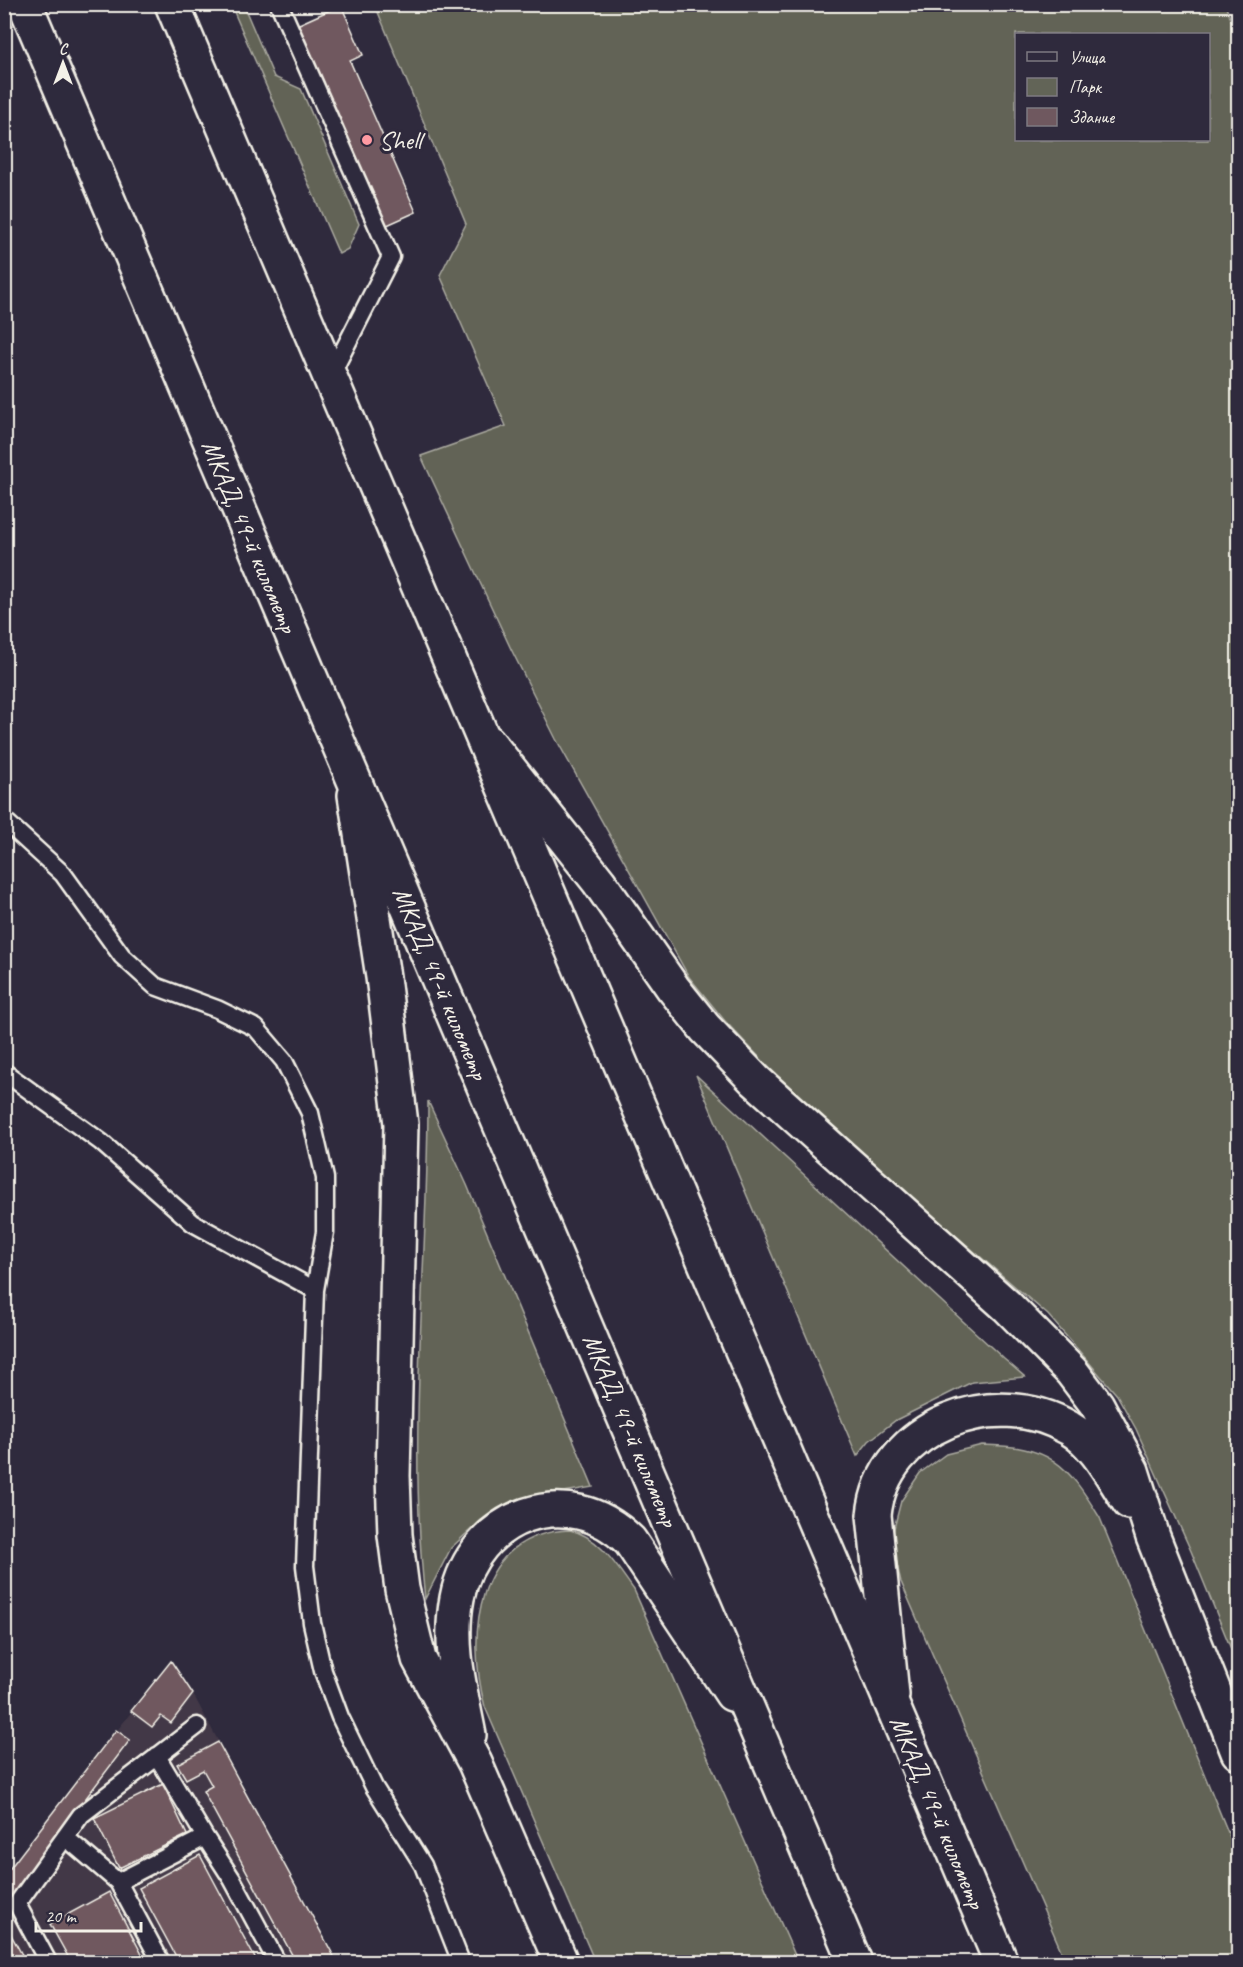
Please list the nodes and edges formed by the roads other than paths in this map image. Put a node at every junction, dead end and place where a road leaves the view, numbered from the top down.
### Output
1 (25, 4) edge
2 (172, 4) edge
3 (279, 4) edge
4 (330, 378) junction
5 (480, 732) junction
6 (352, 776) junction
7 (4, 820) edge
8 (4, 1072) edge
9 (315, 1290) junction
10 (1153, 1537) junction
11 (892, 1703) junction
12 (197, 1726) dead end
13 (763, 1739) junction
14 (1239, 1752) edge
15 (157, 1756) junction
16 (475, 1763) junction
17 (65, 1837) junction
18 (205, 1837) junction
19 (118, 1882) junction
20 (48, 1962) edge
21 (161, 1962) edge
22 (277, 1962) edge
23 (461, 1962) edge
24 (561, 1962) edge
25 (855, 1962) edge
26 (1001, 1962) edge

1 - 6 main road, МКАД, 49-й километр
2 - 4 main road, МКАД, 49-й километр
3 - 4 lane
4 - 5 main road, МКАД, 49-й километр
5 - 10 main road
5 - 11 main road, МКАД, 49-й километр
6 - 13 main road, МКАД, 49-й километр
6 - 16 main road
7 - 9 lane
8 - 9 lane
9 - 23 lane
10 - 11 main road
10 - 14 main road
11 - 26 main road, МКАД, 49-й километр
12 - 15 lane
13 - 16 main road
13 - 25 main road, МКАД, 49-й километр
15 - 17 lane
15 - 18 lane
16 - 24 main road
17 - 19 lane
17 - 20 lane
18 - 19 lane
18 - 22 lane
19 - 21 lane

